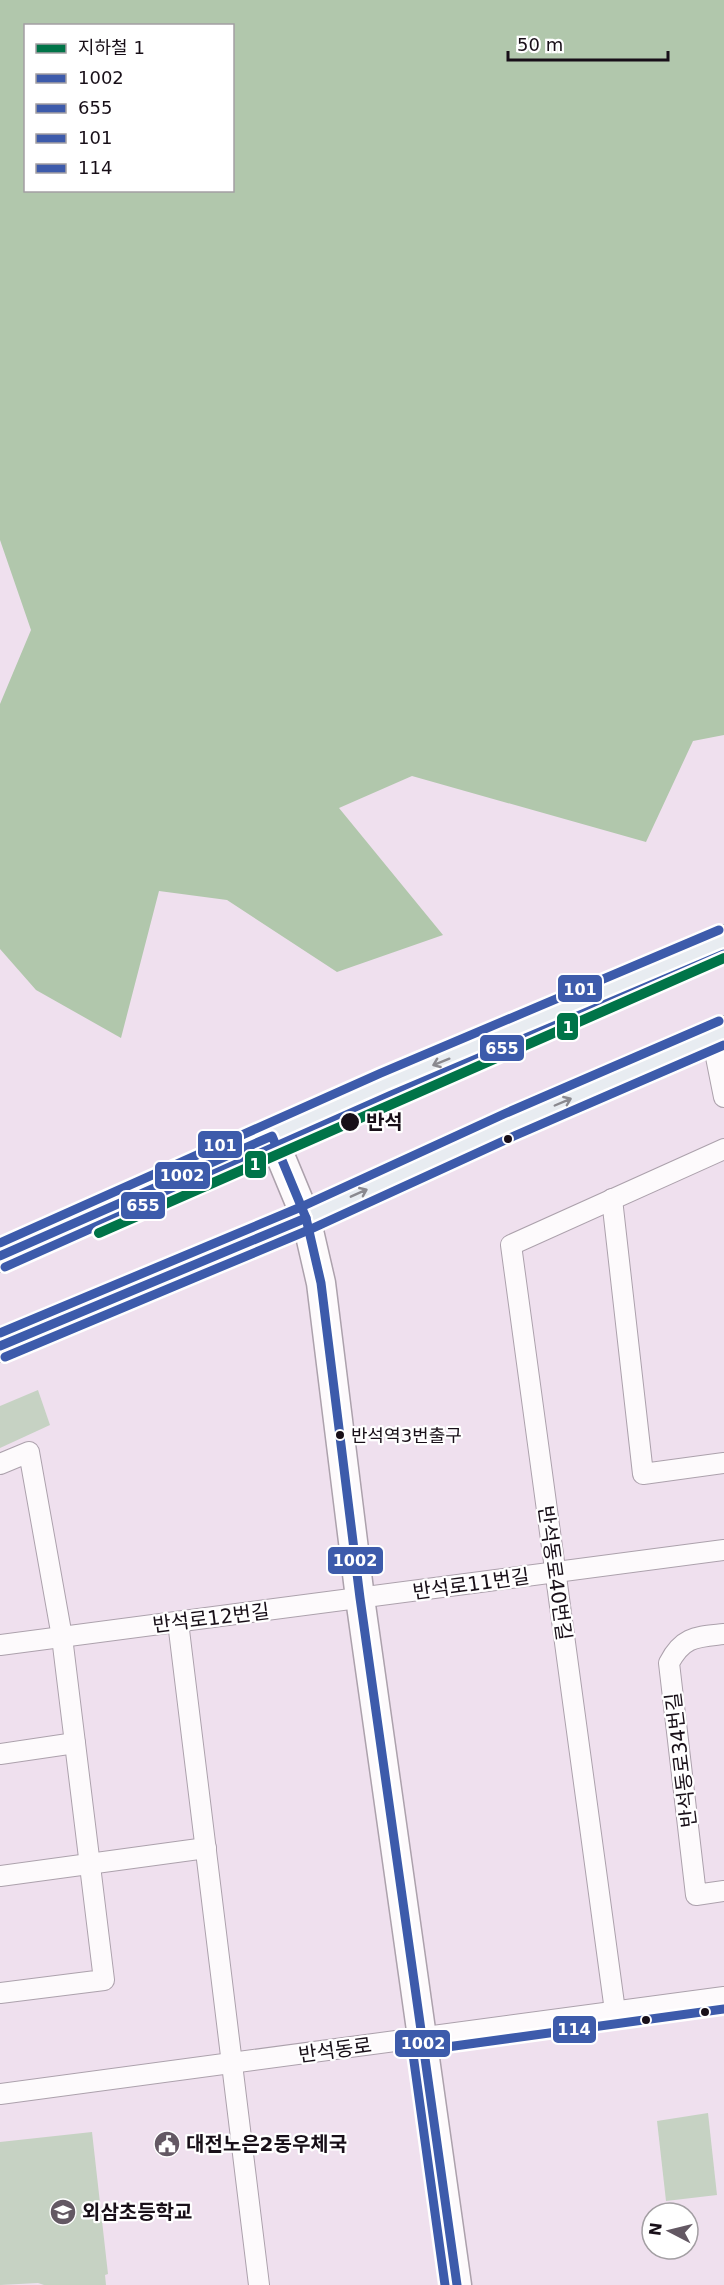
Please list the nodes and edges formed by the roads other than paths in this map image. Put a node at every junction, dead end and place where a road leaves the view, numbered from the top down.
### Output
1 (724, 941) edge
2 (718, 1034) edge
3 (724, 1097) edge
4 (272, 1136) junction
5 (724, 1149) edge
6 (612, 1200) junction
7 (306, 1218) junction
8 (0, 1256) edge
9 (0, 1346) edge
10 (724, 1463) edge
11 (0, 1464) edge
12 (724, 1550) edge
13 (555, 1572) junction
14 (360, 1598) junction
15 (178, 1622) junction
16 (724, 1634) edge
17 (62, 1637) junction
18 (0, 1645) edge
19 (75, 1743) junction
20 (0, 1754) edge
21 (206, 1848) junction
22 (90, 1864) junction
23 (0, 1876) edge
24 (724, 1891) edge
25 (0, 1993) edge
26 (724, 1998) edge
27 (615, 2011) junction
28 (423, 2038) junction
29 (232, 2064) junction
30 (0, 2094) edge
31 (259, 2285) edge
32 (457, 2285) edge

1 -> 4 main road
2 - 3 street
7 -> 2 main road
4 - 7 street
4 - 8 main road
5 - 6 street, 반석동로40번길
6 - 10 street
6 - 13 street, 반석동로40번길
7 - 9 main road
7 - 14 street
11 - 17 street
12 - 13 street, 반석로11번길
13 - 14 street, 반석로11번길
13 - 27 street, 반석동로40번길
14 - 15 street, 반석로12번길
14 - 28 street
15 - 17 street, 반석로12번길
15 - 21 street
16 - 24 street, 반석동로34번길
17 - 18 street, 반석로12번길
17 - 19 street
19 - 20 street
19 - 22 street
21 - 22 street
21 - 29 street
22 - 23 street
22 - 25 street
26 - 27 street, 반석동로
27 - 28 street, 반석동로
28 - 29 street, 반석동로
28 - 32 street
29 - 30 street, 반석동로
29 - 31 street

